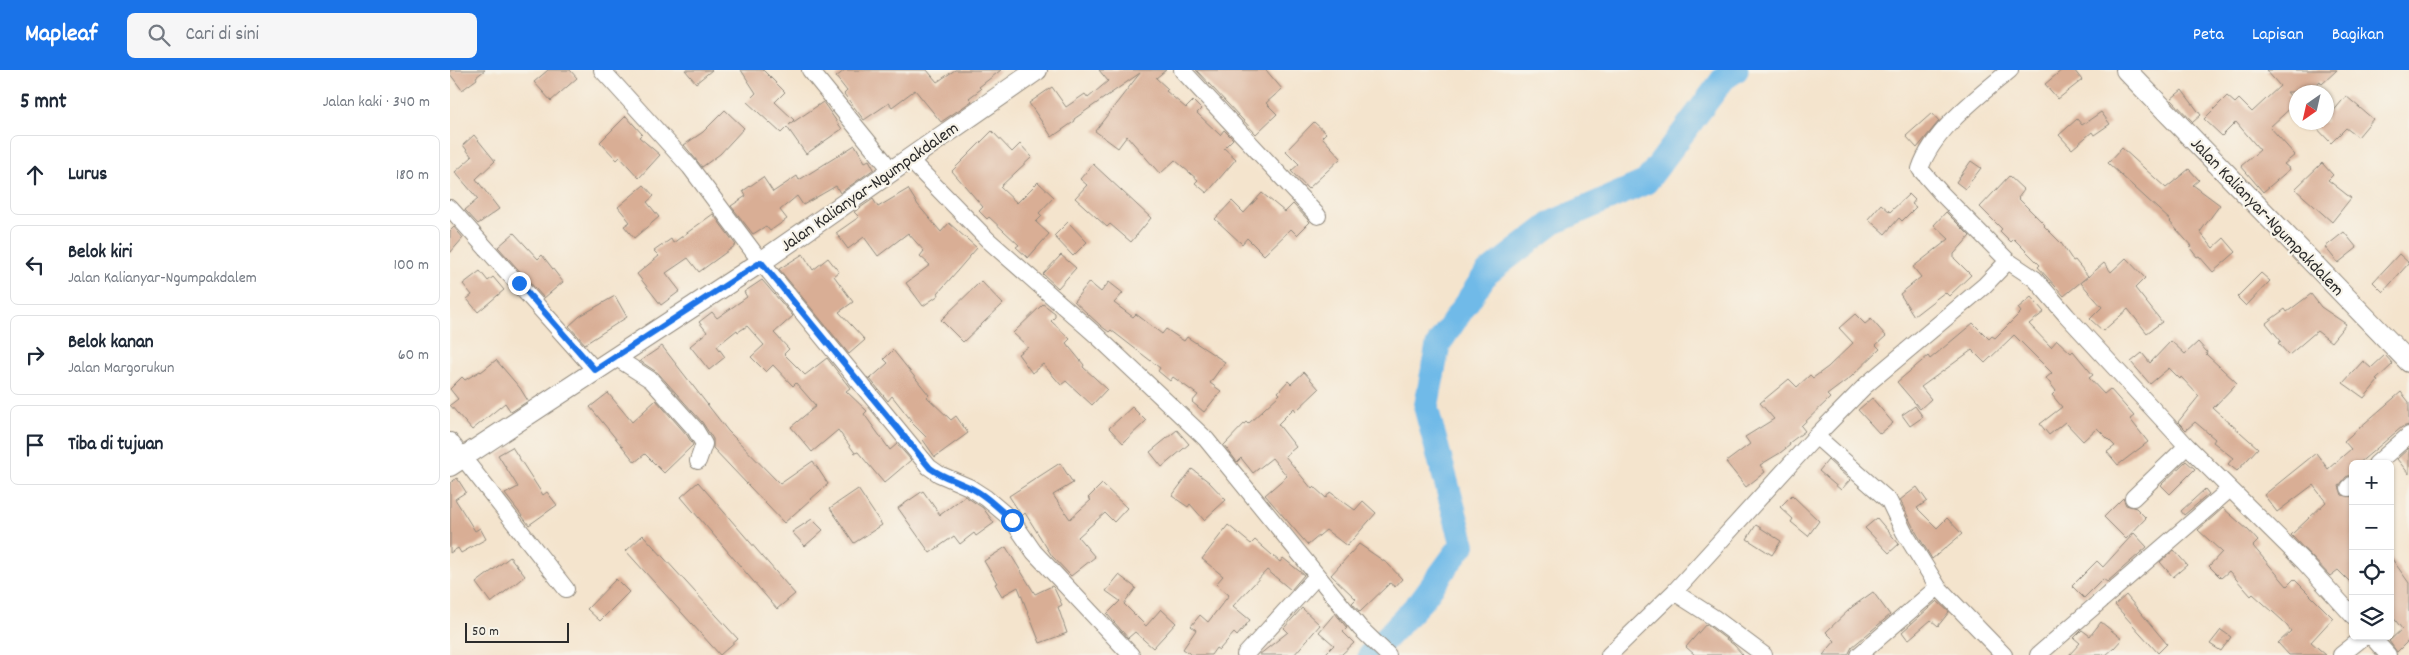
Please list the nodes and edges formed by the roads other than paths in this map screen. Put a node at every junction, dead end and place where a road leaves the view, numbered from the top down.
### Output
1 (602, 70) edge
2 (810, 70) edge
3 (1037, 70) edge
4 (1182, 70) edge
5 (2010, 70) edge
6 (2126, 70) edge
7 (909, 159) junction
8 (892, 171) junction
9 (450, 208) edge
10 (1318, 216) dead end
11 (2008, 261) junction
12 (761, 262) junction
13 (615, 357) junction
14 (2409, 362) edge
15 (595, 370) junction
16 (2409, 435) edge
17 (1816, 436) junction
18 (450, 441) edge
19 (2188, 446) junction
20 (2381, 460) edge
21 (698, 461) dead end
22 (456, 462) edge
23 (2230, 489) junction
24 (2133, 498) dead end
25 (1317, 576) junction
26 (1938, 587) junction
27 (566, 589) dead end
28 (1674, 592) junction
29 (2349, 612) edge
30 (2360, 640) edge
31 (2375, 640) edge
32 (1131, 655) edge
33 (1245, 655) edge
34 (1388, 655) edge
35 (1609, 655) edge
36 (1764, 655) edge
37 (1859, 655) edge
38 (2004, 655) edge
39 (2038, 655) edge
40 (2342, 655) edge
41 (2388, 655) edge

1 - 12 street
2 - 8 street
3 - 7 street, Jalan Kalianyar-Ngumpakdalem
4 - 10 street
5 - 11 street
6 - 14 street, Jalan Kalianyar-Ngumpakdalem
7 - 8 street, Jalan Kalianyar-Ngumpakdalem
7 - 25 street
8 - 12 street, Jalan Kalianyar-Ngumpakdalem
9 - 15 street
11 - 17 street
11 - 19 street
12 - 13 street, Jalan Kalianyar-Ngumpakdalem
12 - 32 street
13 - 15 street, Jalan Kalianyar-Ngumpakdalem
13 - 21 street
15 - 22 street, Jalan Kalianyar-Ngumpakdalem
16 - 20 street
17 - 26 street
17 - 28 street
18 - 22 street
19 - 23 street
19 - 24 street
22 - 27 street
23 - 29 street
23 - 39 street
25 - 33 street
25 - 34 street
26 - 37 street
26 - 38 street
28 - 35 street
28 - 36 street
30 - 40 street
31 - 41 street

